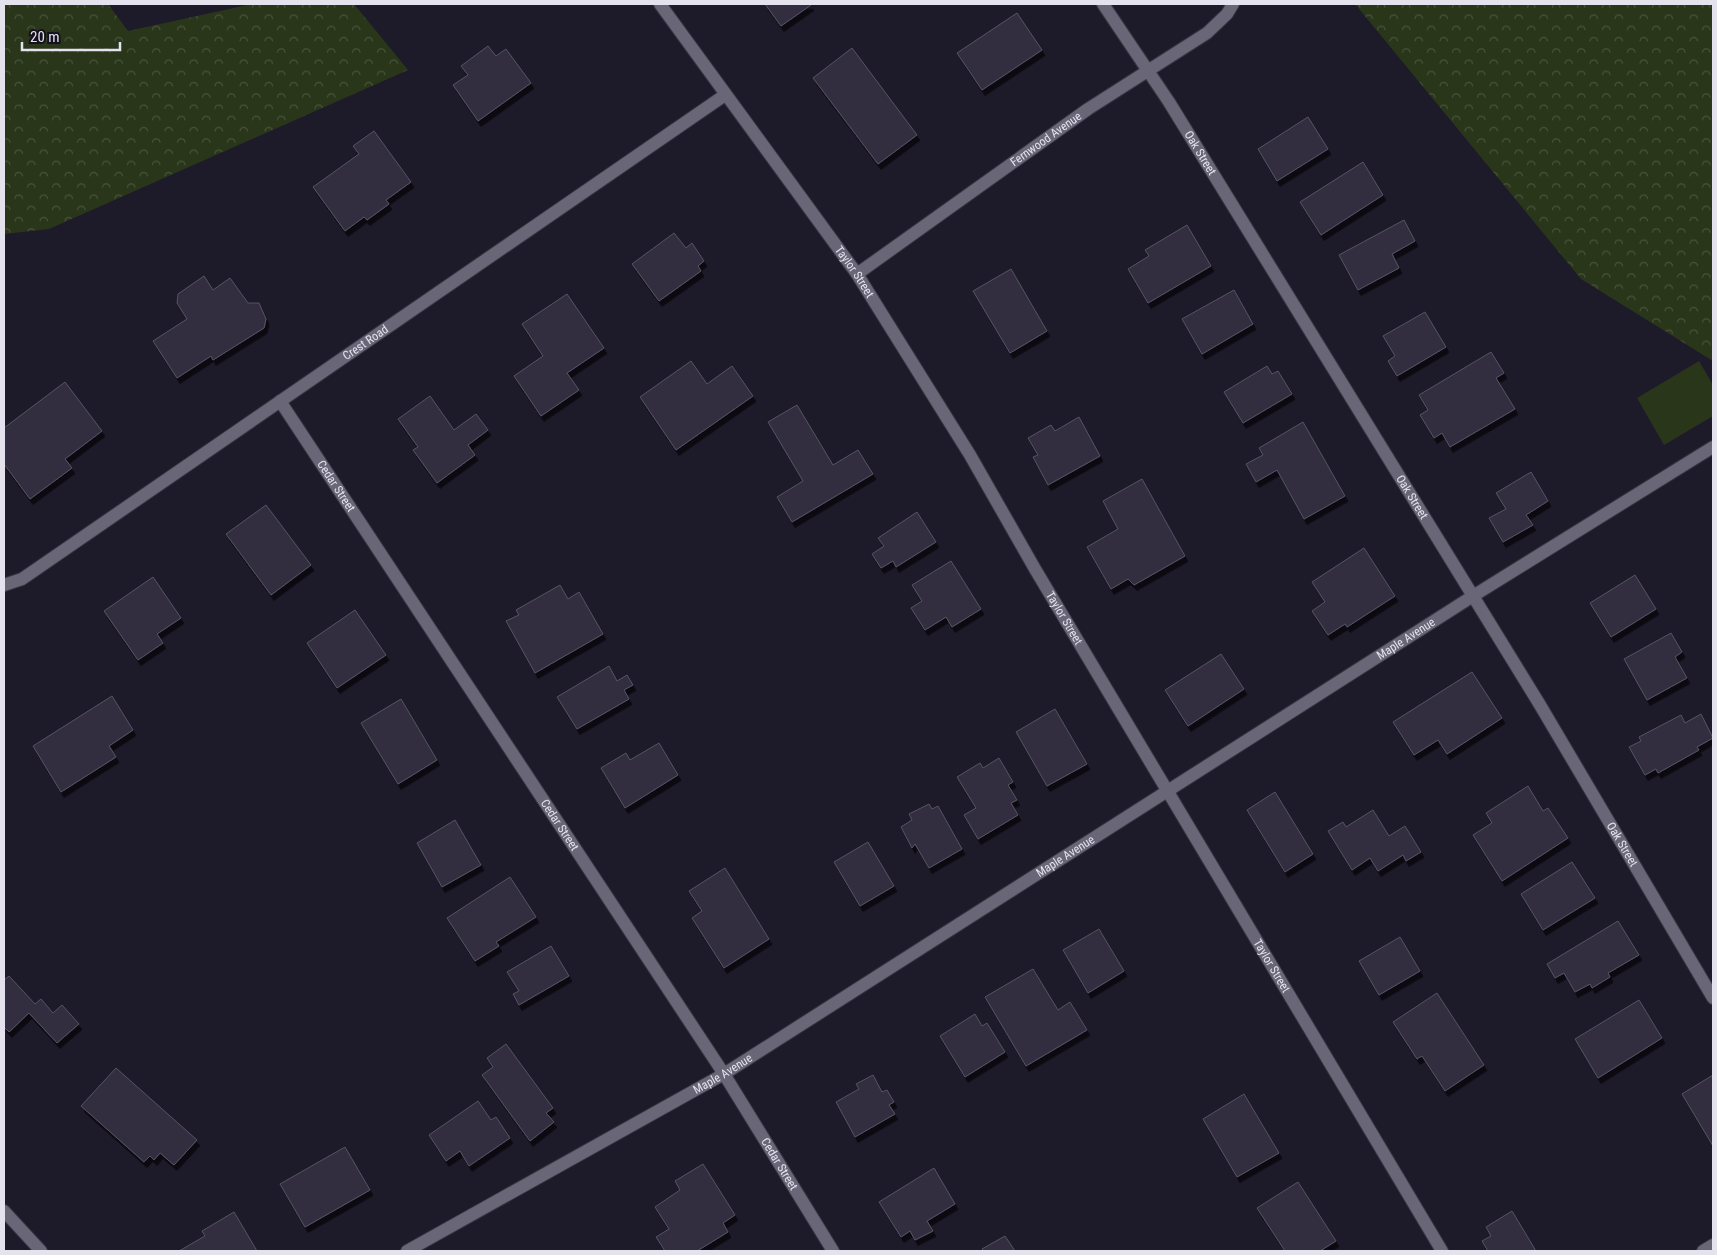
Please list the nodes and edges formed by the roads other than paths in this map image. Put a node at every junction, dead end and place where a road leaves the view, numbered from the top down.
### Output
1 (660, 4) edge
2 (1103, 4) edge
3 (1233, 4) edge
4 (1148, 70) junction
5 (725, 95) junction
6 (858, 274) junction
7 (280, 401) junction
8 (1713, 447) edge
9 (4, 585) edge
10 (1473, 596) junction
11 (1168, 790) junction
12 (1713, 998) edge
13 (724, 1074) junction
14 (4, 1211) edge
15 (1713, 1245) edge
16 (41, 1251) edge
17 (407, 1251) edge
18 (833, 1251) edge
19 (1442, 1251) edge
20 (1703, 1251) edge

1 - 5 street, Taylor Street
2 - 4 street, Oak Street
3 - 4 street, Fernwood Avenue
4 - 6 street, Fernwood Avenue
4 - 10 street, Oak Street
5 - 6 street, Taylor Street
5 - 7 street, Crest Road
6 - 11 street, Taylor Street
7 - 9 street, Crest Road
7 - 13 street, Cedar Street
8 - 10 street, Maple Avenue
10 - 11 street, Maple Avenue
10 - 12 street, Oak Street
11 - 13 street, Maple Avenue
11 - 19 street, Taylor Street
13 - 17 street, Maple Avenue
13 - 18 street, Cedar Street
14 - 16 street
15 - 20 street

